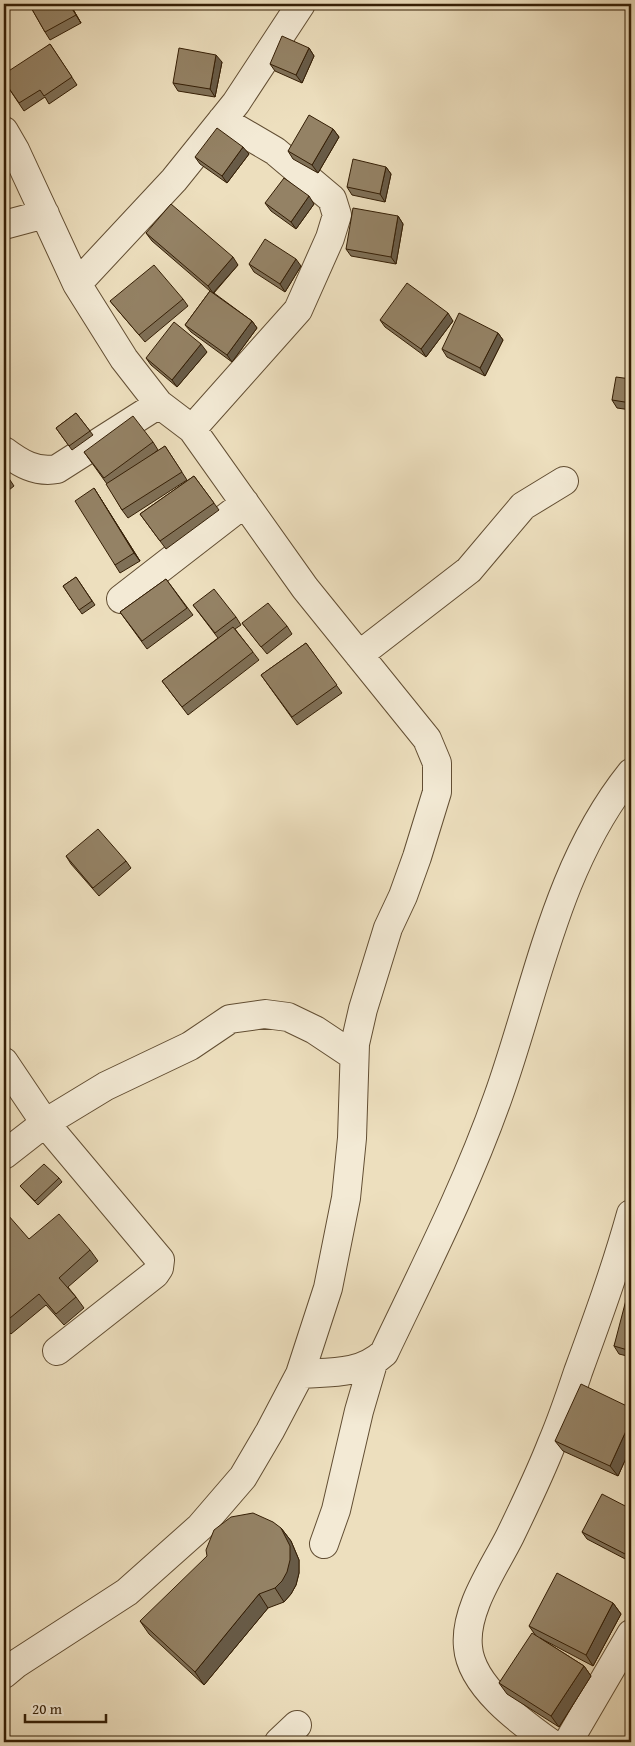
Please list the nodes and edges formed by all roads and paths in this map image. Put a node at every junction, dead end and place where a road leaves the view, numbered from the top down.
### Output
1 (301, 4) edge
2 (222, 120) junction
3 (4, 131) edge
4 (45, 214) junction
5 (4, 225) edge
6 (77, 284) junction
7 (159, 404) junction
8 (192, 429) junction
9 (4, 451) edge
10 (564, 482) dead end
11 (245, 503) junction
12 (121, 599) dead end
13 (359, 655) junction
14 (631, 773) edge
15 (354, 1056) junction
16 (4, 1062) edge
17 (44, 1123) junction
18 (4, 1155) edge
19 (631, 1214) edge
20 (57, 1351) dead end
21 (374, 1363) junction
22 (300, 1374) junction
23 (324, 1544) dead end
24 (631, 1634) edge
25 (4, 1674) edge
26 (549, 1742) edge
27 (568, 1742) edge

1 - 2 street
2 - 6 street
2 - 8 street
3 - 4 street
4 - 5 street
4 - 6 street
6 - 7 street
7 - 8 street
7 - 9 street
8 - 11 street
10 - 13 street
11 - 12 street
11 - 13 street
13 - 15 street
14 - 21 street
15 - 17 street
15 - 22 street
16 - 17 street
17 - 18 street
17 - 20 street
19 - 26 street
21 - 22 street
21 - 23 street
22 - 25 street
24 - 27 street

